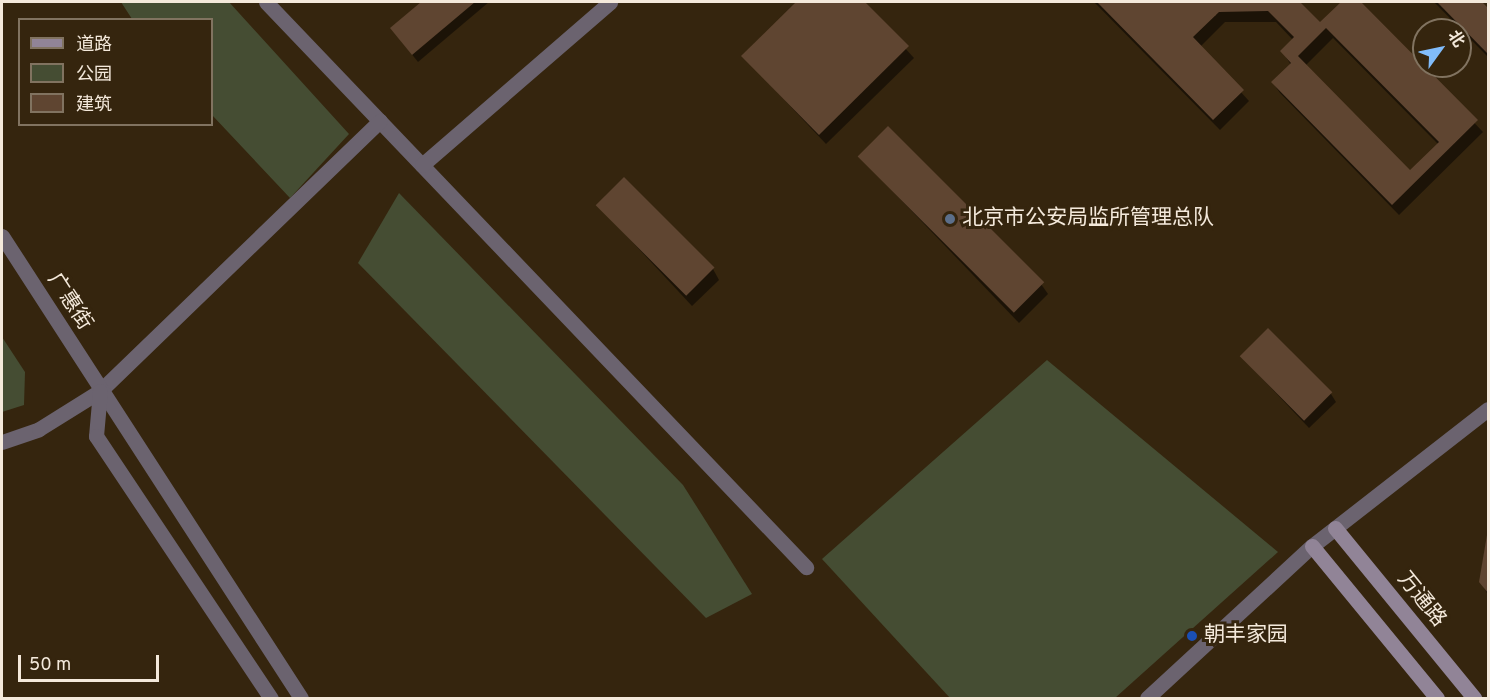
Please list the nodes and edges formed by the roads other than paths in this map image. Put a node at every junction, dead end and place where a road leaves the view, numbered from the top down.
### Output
1 (266, 2) edge
2 (610, 2) edge
3 (380, 121) junction
4 (422, 165) junction
5 (2, 236) edge
6 (100, 391) junction
7 (1488, 409) edge
8 (2, 442) edge
9 (1335, 528) junction
10 (1312, 546) junction
11 (806, 567) dead end
12 (271, 699) edge
13 (301, 699) edge
14 (1147, 699) edge
15 (1437, 699) edge
16 (1474, 699) edge

1 - 3 street
2 - 4 street
3 - 4 street
3 - 6 street
4 - 11 street
5 - 6 street, 广惠街
6 - 8 street
6 - 12 street
6 - 13 street, 广惠街
7 - 9 street
9 - 10 street
9 - 16 main road, 万通路
10 - 14 street
10 - 15 main road

